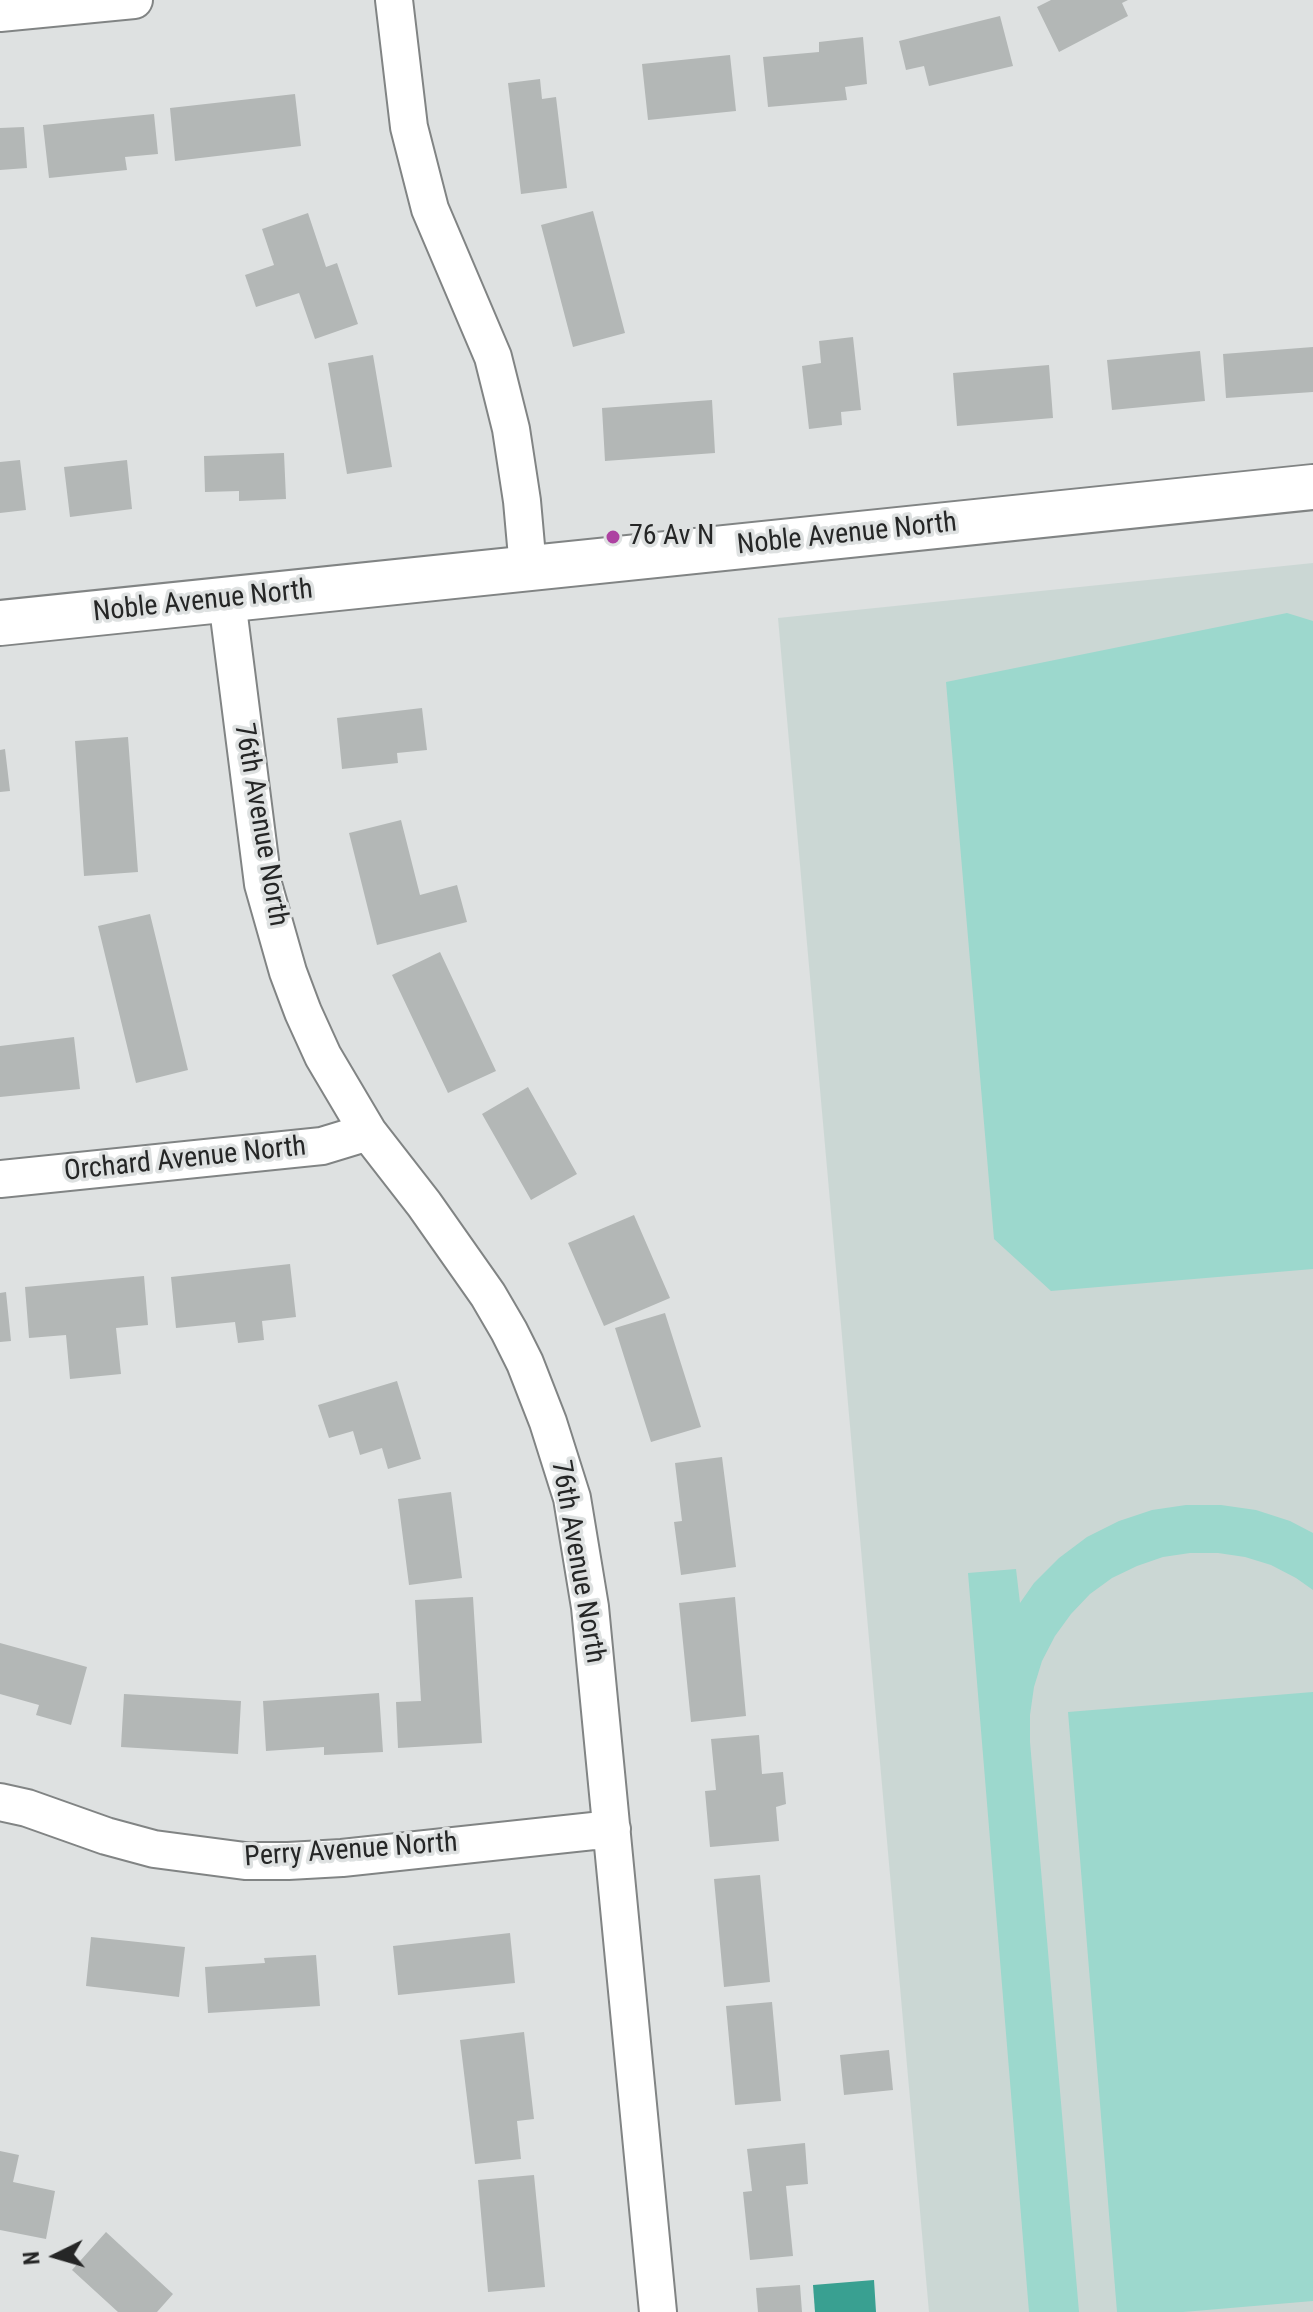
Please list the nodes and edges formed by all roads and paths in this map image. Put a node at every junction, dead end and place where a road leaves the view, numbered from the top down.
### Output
1 (134, 0) edge
2 (394, 0) edge
3 (0, 13) edge
4 (1313, 487) edge
5 (528, 568) junction
6 (227, 600) junction
7 (0, 623) edge
8 (368, 1132) junction
9 (0, 1179) edge
10 (0, 1802) edge
11 (612, 1829) junction
12 (658, 2312) edge

1 - 3 street
2 - 5 street
4 - 5 street, Noble Avenue North
5 - 6 street, Noble Avenue North
6 - 7 street, Noble Avenue North
6 - 8 street, 76th Avenue North
8 - 9 street, Orchard Avenue North
8 - 11 street, 76th Avenue North
10 - 11 street, Perry Avenue North
11 - 12 street, 76th Avenue North

